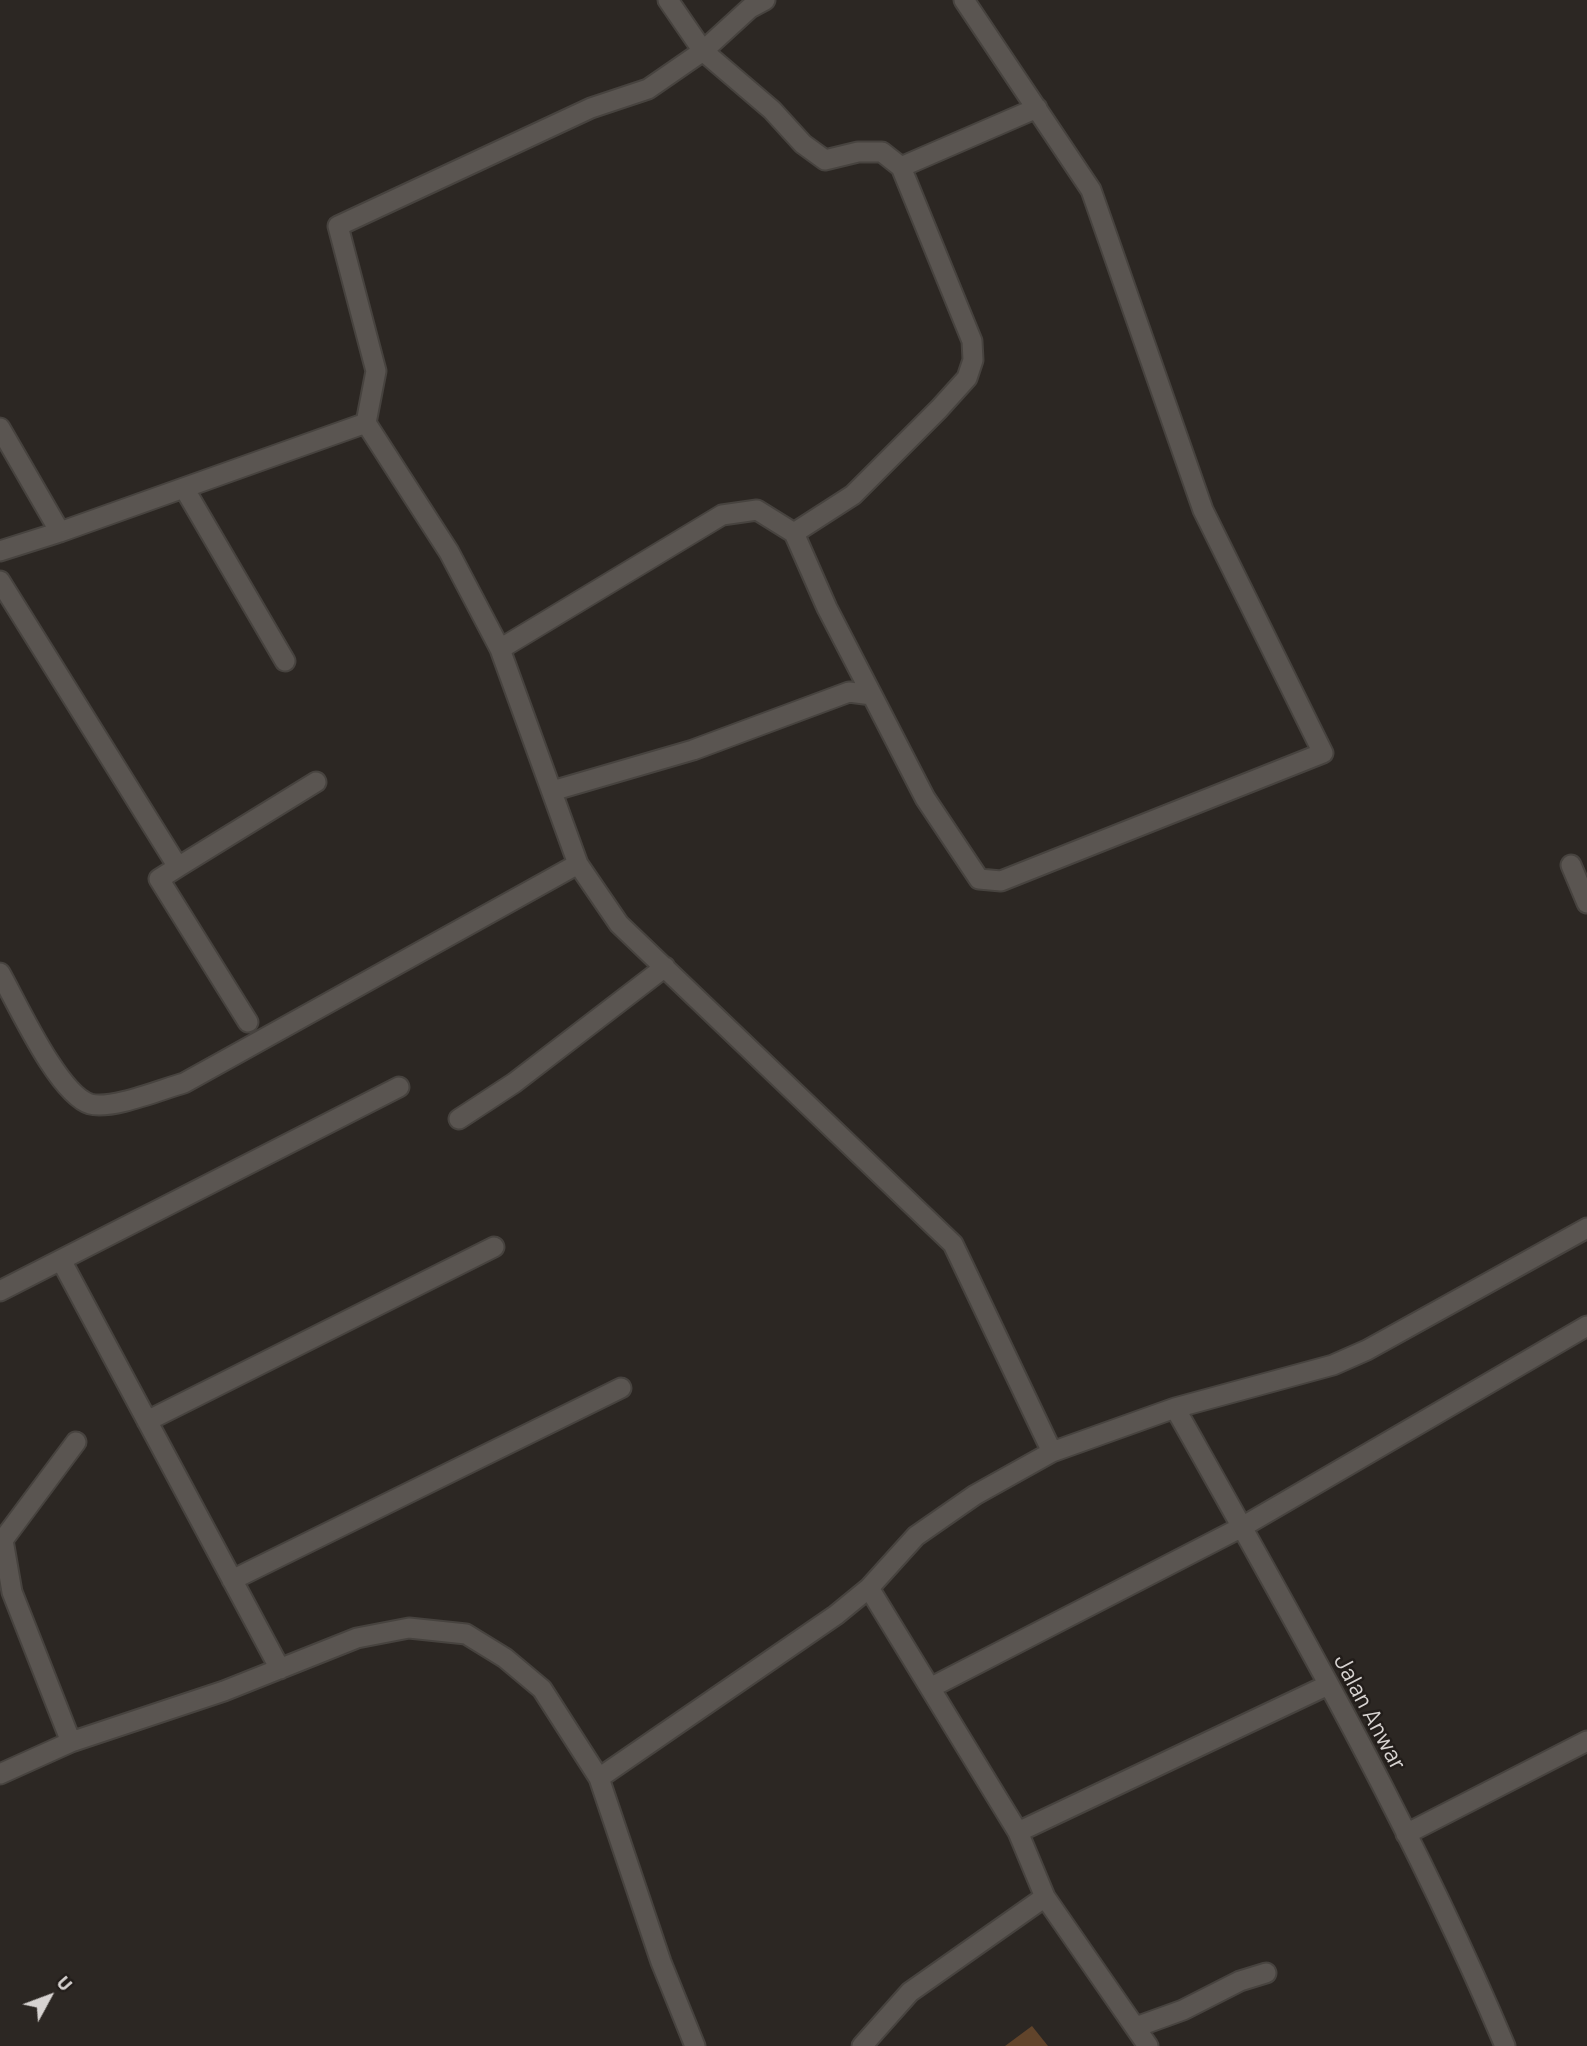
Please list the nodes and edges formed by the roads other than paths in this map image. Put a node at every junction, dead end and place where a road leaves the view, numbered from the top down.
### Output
1 (668, 0) edge
2 (765, 0) edge
3 (964, 0) edge
4 (703, 51) junction
5 (1037, 108) junction
6 (901, 167) junction
7 (366, 423) junction
8 (0, 428) edge
9 (184, 488) junction
10 (60, 532) junction
11 (794, 533) junction
12 (0, 551) edge
13 (0, 580) edge
14 (500, 649) junction
15 (285, 661) dead end
16 (872, 695) junction
17 (316, 782) dead end
18 (552, 790) junction
19 (578, 864) junction
20 (1571, 865) dead end
21 (177, 867) junction
22 (1587, 902) edge
23 (665, 967) junction
24 (0, 973) edge
25 (248, 1022) dead end
26 (399, 1087) dead end
27 (460, 1119) dead end
28 (1587, 1228) edge
29 (494, 1247) dead end
30 (61, 1260) junction
31 (0, 1291) edge
32 (1587, 1326) edge
33 (621, 1388) dead end
34 (1175, 1408) junction
35 (147, 1421) junction
36 (76, 1442) dead end
37 (1052, 1452) junction
38 (1242, 1527) junction
39 (232, 1580) junction
40 (869, 1588) junction
41 (280, 1669) junction
42 (1328, 1685) junction
43 (930, 1688) junction
44 (1587, 1741) edge
45 (71, 1742) junction
46 (0, 1774) edge
47 (599, 1777) junction
48 (1018, 1832) junction
49 (1406, 1834) junction
50 (1045, 1897) junction
51 (1266, 1973) dead end
52 (1136, 2027) junction
53 (695, 2046) edge
54 (862, 2046) edge
55 (1148, 2046) edge
56 (1505, 2046) edge

1 - 4 street
2 - 4 street
3 - 5 street
4 - 6 street
4 - 7 street
5 - 6 street
5 - 16 street
6 - 11 street
7 - 9 street
7 - 14 street
8 - 10 street
9 - 10 street
9 - 15 street
10 - 12 street
11 - 14 street
11 - 16 street
13 - 21 street
14 - 18 street
16 - 18 street
17 - 21 street
18 - 19 street
19 - 23 street
19 - 24 street
20 - 22 street
21 - 25 street
23 - 27 street
23 - 37 street
26 - 30 street
28 - 34 street
29 - 35 street
30 - 31 street
30 - 35 street
32 - 38 street
33 - 39 street
34 - 37 street
34 - 38 street, Jalan Anwar
35 - 39 street
36 - 45 street
37 - 40 street
38 - 42 street, Jalan Anwar
38 - 43 street
39 - 41 street
40 - 43 street
40 - 47 street
41 - 45 street
41 - 47 street
42 - 48 street
42 - 49 street, Jalan Anwar
43 - 48 street
44 - 49 street
45 - 46 street
47 - 53 street
48 - 50 street
49 - 56 street, Jalan Anwar
50 - 52 street
50 - 54 street
51 - 52 street
52 - 55 street

